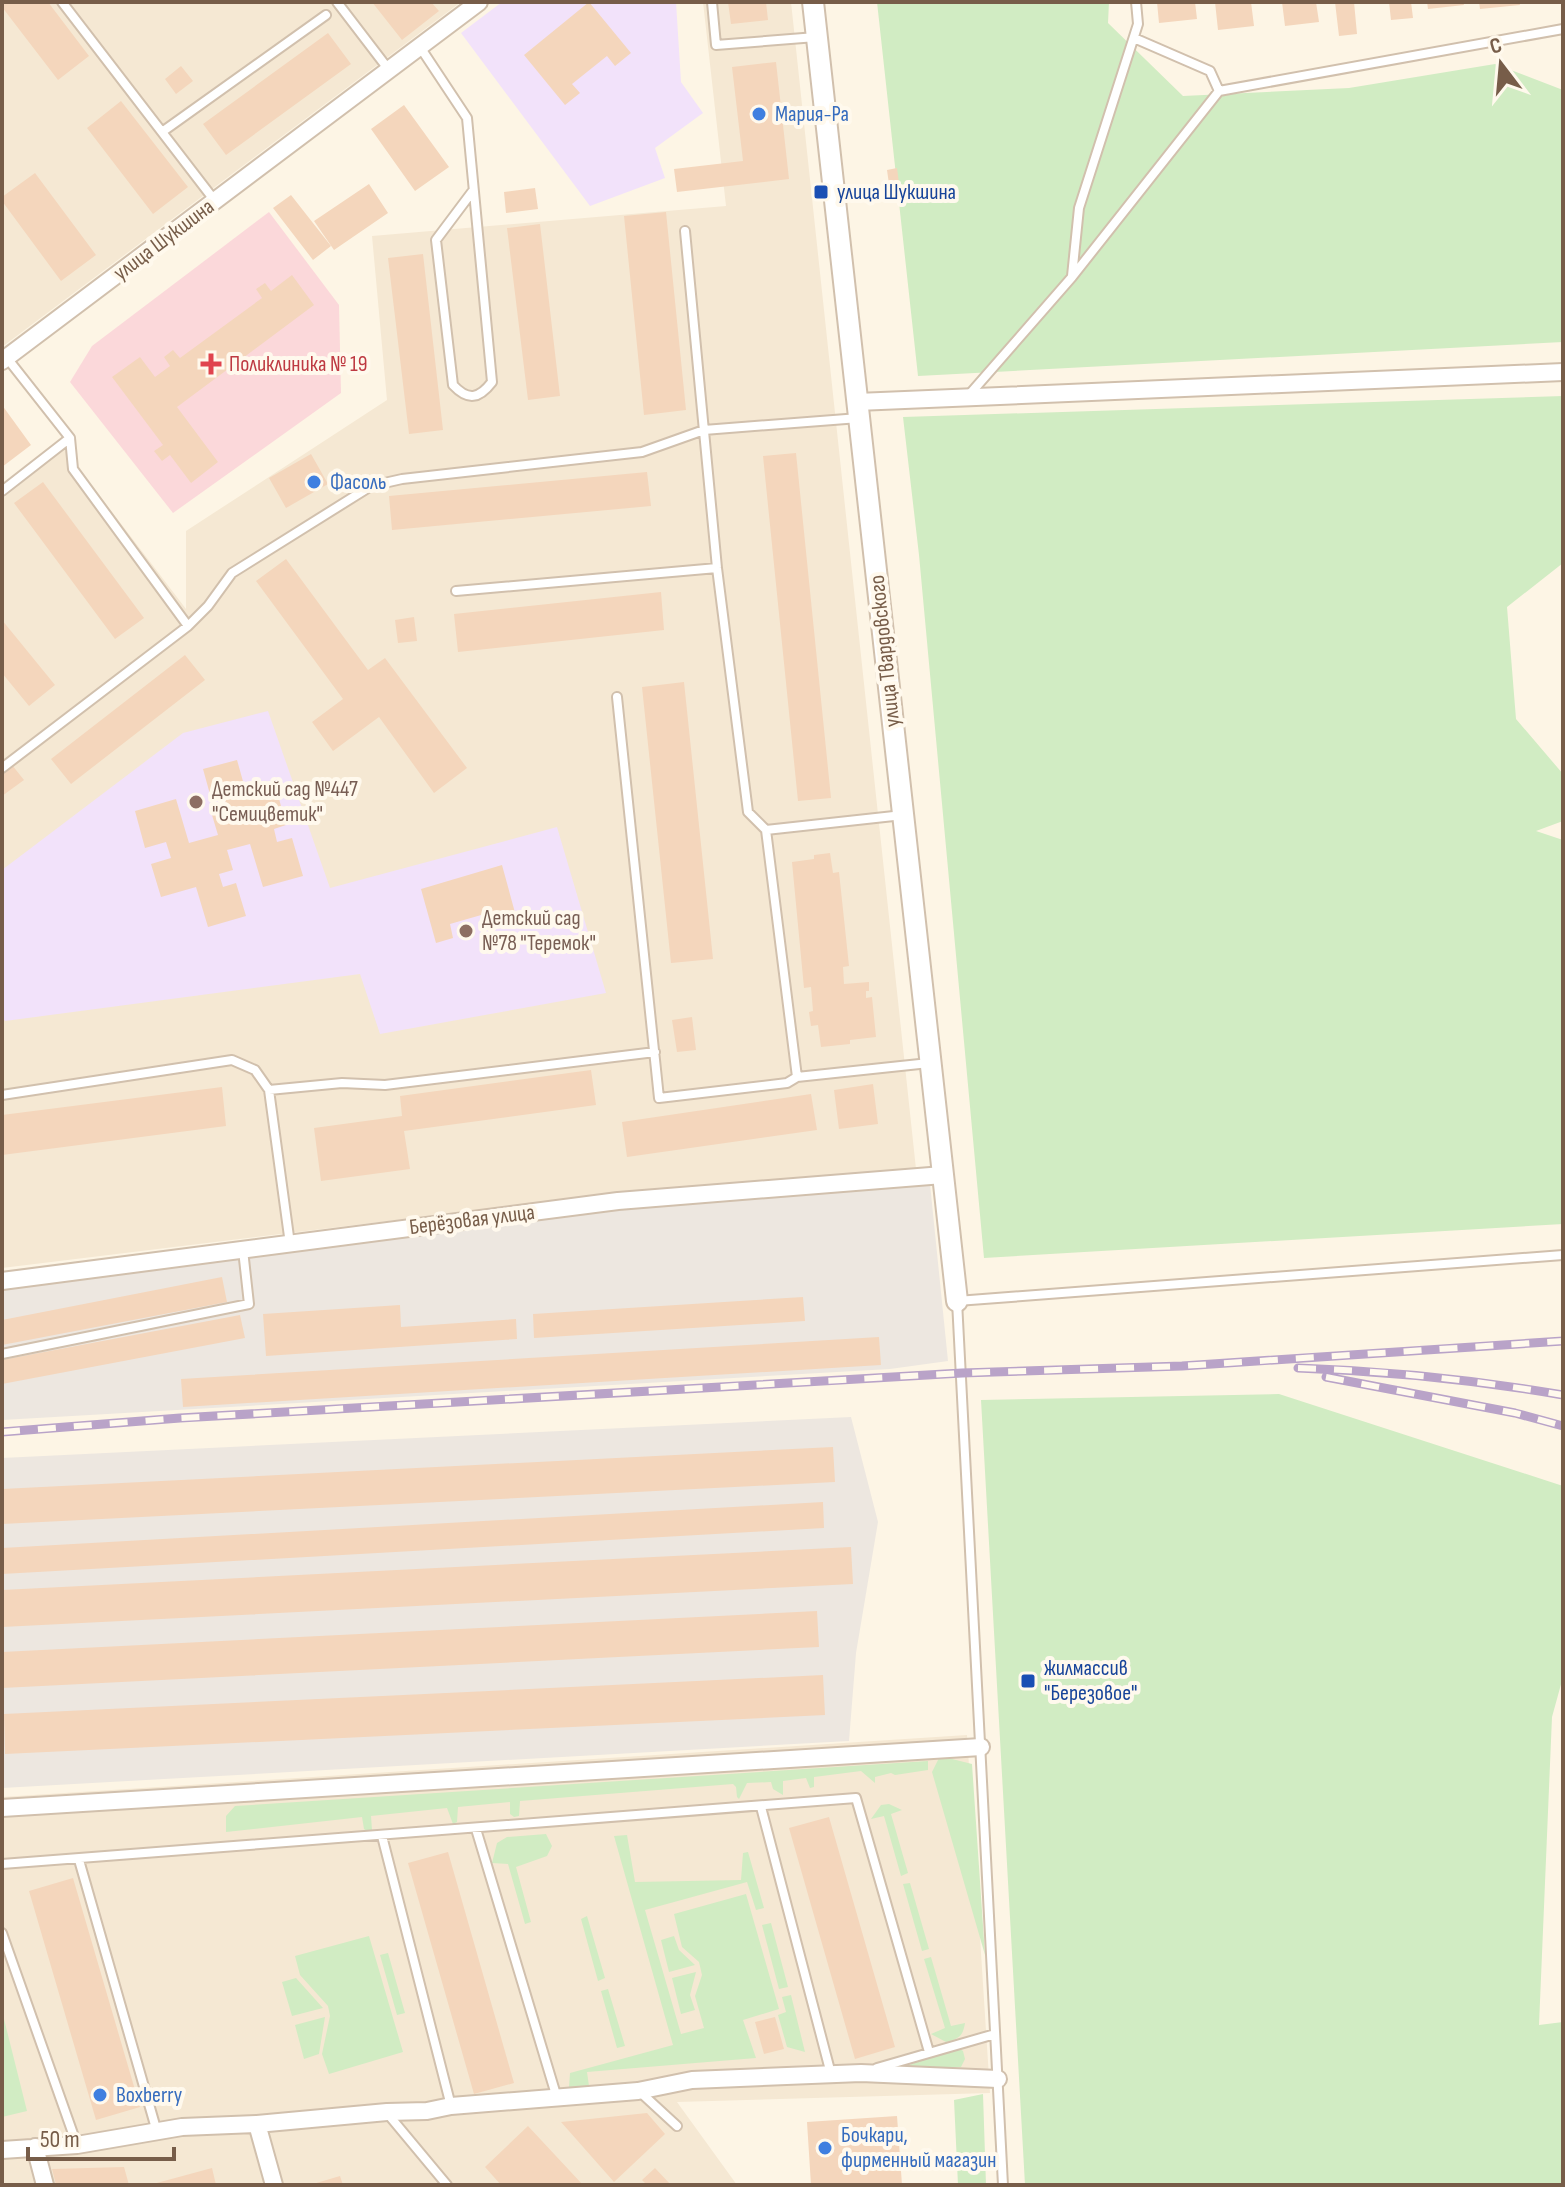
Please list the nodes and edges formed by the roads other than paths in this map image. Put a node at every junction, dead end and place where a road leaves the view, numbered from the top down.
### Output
1 (62, 2) edge
2 (337, 2) edge
3 (479, 2) edge
4 (712, 2) edge
5 (813, 2) edge
6 (1136, 2) edge
7 (326, 15) dead end
8 (1563, 29) edge
9 (817, 37) junction
10 (1134, 38) junction
11 (420, 47) junction
12 (389, 70) junction
13 (1219, 91) junction
14 (162, 132) junction
15 (472, 192) junction
16 (215, 202) junction
17 (685, 231) dead end
18 (1072, 277) junction
19 (4, 359) edge
20 (1563, 372) edge
21 (968, 396) junction
22 (858, 410) junction
23 (704, 430) junction
24 (70, 438) junction
25 (2, 491) edge
26 (717, 568) junction
27 (456, 591) dead end
28 (188, 626) junction
29 (617, 697) dead end
30 (2, 768) edge
31 (903, 815) junction
32 (766, 830) junction
33 (655, 1052) junction
34 (930, 1063) junction
35 (797, 1077) junction
36 (269, 1090) junction
37 (2, 1095) edge
38 (943, 1175) junction
39 (290, 1244) junction
40 (243, 1250) junction
41 (1563, 1255) edge
42 (2, 1281) edge
43 (957, 1301) junction
44 (2, 1354) edge
45 (981, 1747) junction
46 (761, 1807) junction
47 (2, 1808) edge
48 (476, 1829) junction
49 (382, 1836) junction
50 (79, 1860) junction
51 (2, 1864) edge
52 (2, 1933) edge
53 (995, 2034) junction
54 (929, 2052) junction
55 (861, 2073) junction
56 (831, 2074) junction
57 (998, 2079) junction
58 (638, 2091) junction
59 (557, 2098) junction
60 (451, 2106) junction
61 (387, 2112) junction
62 (257, 2124) junction
63 (677, 2126) dead end
64 (157, 2132) junction
65 (77, 2145) junction
66 (35, 2147) junction
67 (2, 2150) edge
68 (45, 2185) edge
69 (274, 2185) edge
70 (447, 2185) edge
71 (1003, 2185) edge

1 - 14 lane
2 - 12 lane
3 - 11 street, улица Шукшина
4 - 9 lane
5 - 9 street, улица Твардовского
6 - 10 lane
7 - 14 lane
8 - 13 lane
9 - 22 street, улица Твардовского
10 - 13 lane
10 - 18 lane
11 - 12 street, улица Шукшина
11 - 15 lane
12 - 16 street, улица Шукшина
13 - 18 lane
14 - 16 lane
15 - 15 lane
16 - 19 street, улица Шукшина
17 - 23 lane
18 - 21 lane
19 - 24 lane
20 - 21 street
21 - 22 street
22 - 23 lane
22 - 31 street, улица Твардовского
23 - 26 lane
23 - 28 lane
24 - 25 lane
24 - 28 lane
26 - 27 lane
26 - 32 lane
28 - 30 lane
29 - 33 lane
31 - 32 lane
31 - 34 street, улица Твардовского
32 - 35 lane
33 - 35 lane
33 - 36 lane
34 - 35 lane
34 - 38 street, улица Твардовского
36 - 37 lane
36 - 39 lane
38 - 39 street, Берёзовая улица
38 - 43 street, улица Твардовского
39 - 40 street, Берёзовая улица
40 - 42 street, Берёзовая улица
40 - 44 lane
41 - 43 lane
43 - 45 lane
45 - 47 street
45 - 53 lane
46 - 48 lane
46 - 54 lane
46 - 56 lane
48 - 49 lane
48 - 59 lane
49 - 50 lane
49 - 60 lane
50 - 51 lane
50 - 64 lane
52 - 65 lane
53 - 54 lane
53 - 57 lane
54 - 55 lane
55 - 56 street
55 - 57 street
56 - 58 street
57 - 71 lane
58 - 59 street
58 - 63 lane
59 - 60 street
60 - 61 street
61 - 62 street
61 - 70 lane
62 - 64 street
62 - 69 street
64 - 65 street
65 - 66 street
66 - 67 street
66 - 68 street

